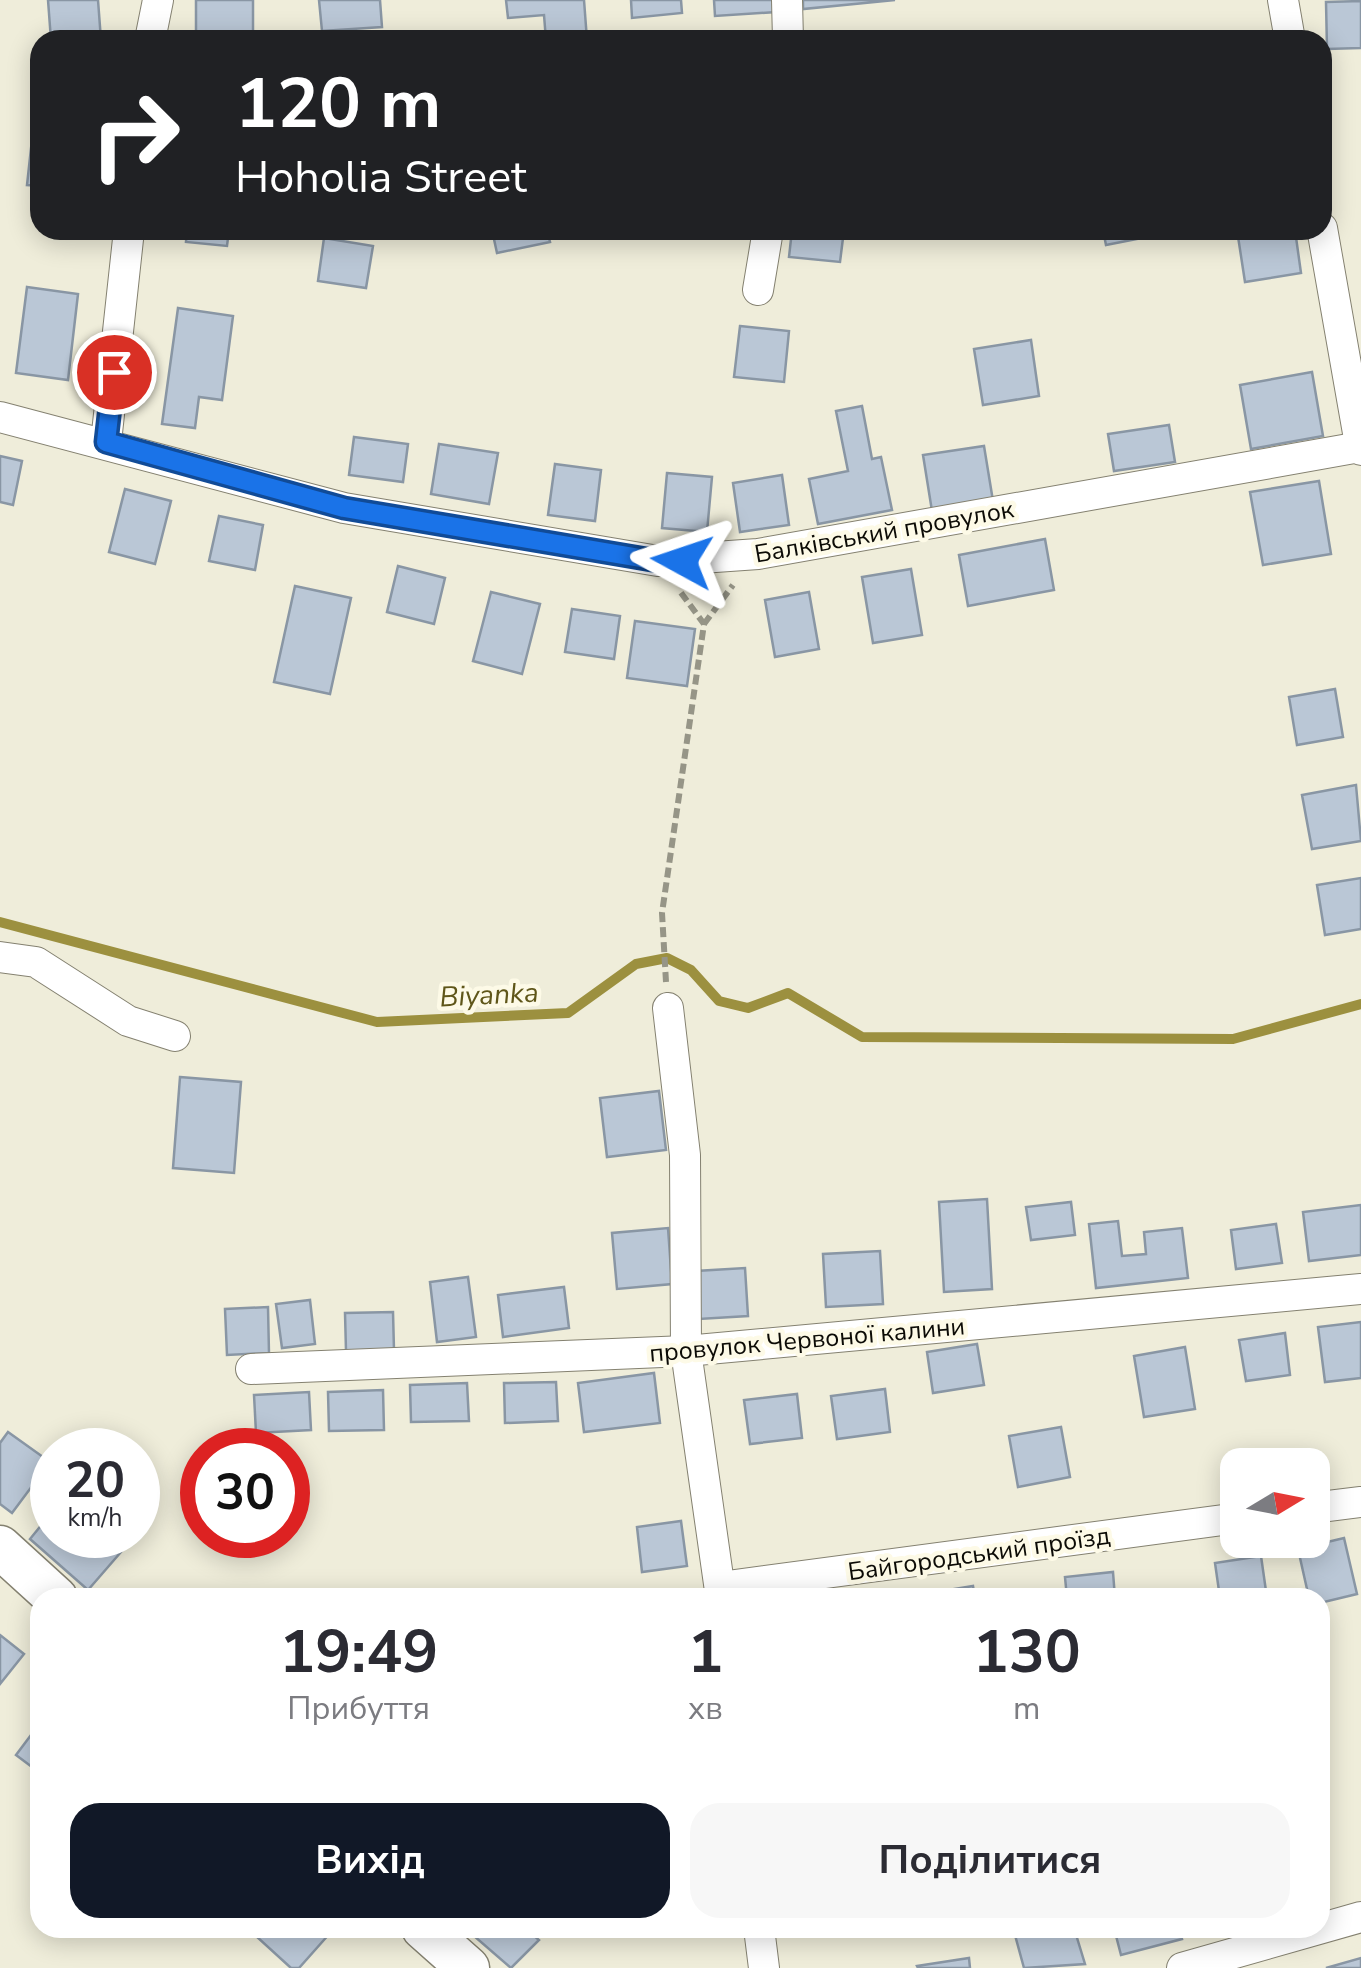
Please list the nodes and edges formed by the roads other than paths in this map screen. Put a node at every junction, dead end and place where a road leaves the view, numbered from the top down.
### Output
1 (158, 0) edge
2 (787, 0) edge
3 (1283, 0) edge
4 (152, 30) edge
5 (788, 30) edge
6 (1288, 30) edge
7 (129, 240) edge
8 (766, 240) edge
9 (1324, 240) edge
10 (758, 290) dead end
11 (0, 416) edge
12 (106, 442) junction
13 (1361, 449) edge
14 (0, 957) edge
15 (668, 1008) road end
16 (175, 1036) dead end
17 (1361, 1288) edge
18 (686, 1351) junction
19 (251, 1369) dead end
20 (1361, 1502) edge
21 (1330, 1506) edge
22 (1220, 1521) edge
23 (0, 1547) edge
24 (45, 1588) edge
25 (720, 1588) edge
26 (749, 1588) edge
27 (1361, 1917) edge
28 (1330, 1926) edge
29 (434, 1938) edge
30 (760, 1938) edge
31 (1287, 1938) edge
32 (468, 1968) edge
33 (764, 1968) edge
34 (1182, 1968) edge

1 - 4 street
2 - 5 street
3 - 6 street
7 - 12 street
8 - 10 street
9 - 13 street
11 - 12 street, Балківський провулок
12 - 13 street, Балківський провулок
14 - 16 street
15 - 18 street
17 - 18 street, провулок Червоної калини
18 - 19 street, провулок Червоної калини
18 - 25 street
20 - 21 street
22 - 26 street, Байгородський проїзд
23 - 24 street
27 - 28 street
29 - 32 street
30 - 33 street
31 - 34 street

